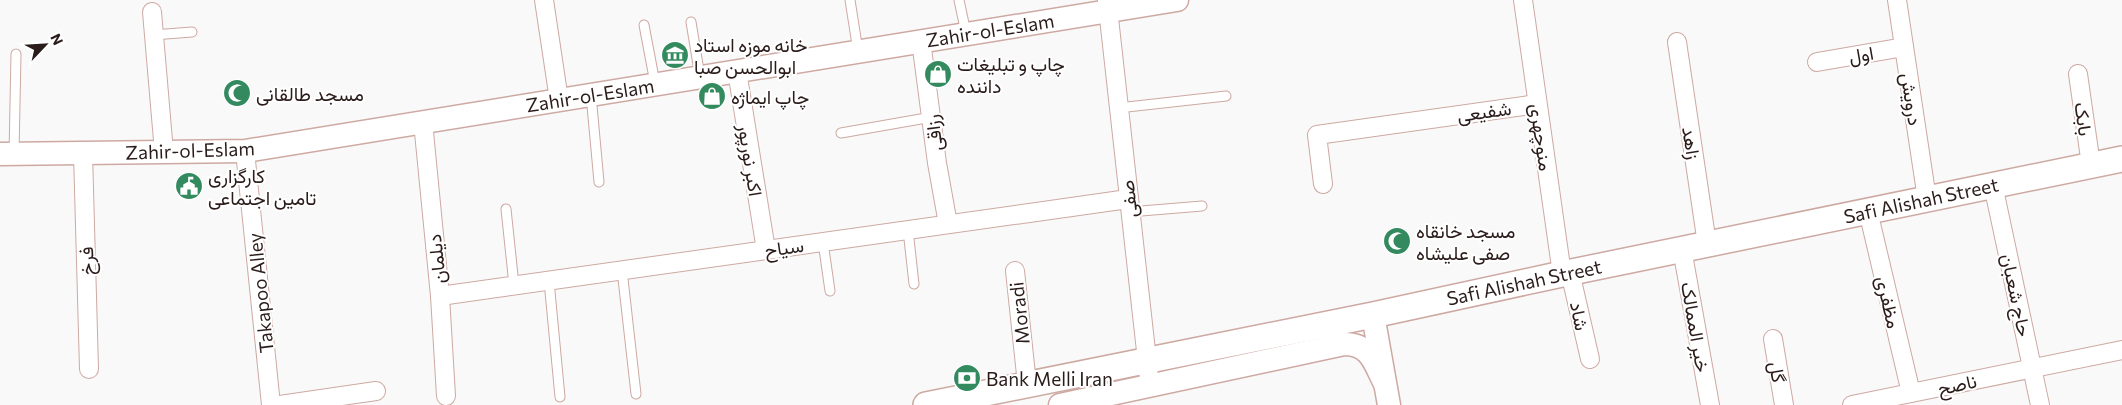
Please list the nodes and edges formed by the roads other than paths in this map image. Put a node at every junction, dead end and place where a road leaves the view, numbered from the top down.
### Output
1 (544, 0) edge
2 (850, 0) edge
3 (959, 0) edge
4 (1178, 0) edge
5 (1523, 0) edge
6 (1897, 0) edge
7 (1107, 5) edge
8 (152, 12) dead end
9 (691, 22) dead end
10 (644, 25) dead end
11 (192, 32) dead end
12 (966, 34) junction
13 (152, 35) junction
14 (921, 41) junction
15 (1677, 42) dead end
16 (1904, 47) junction
17 (858, 51) junction
18 (16, 54) dead end
19 (1817, 62) dead end
20 (737, 71) junction
21 (2078, 74) dead end
22 (700, 77) junction
23 (655, 84) junction
24 (591, 95) junction
25 (1226, 96) dead end
26 (559, 100) junction
27 (1537, 104) junction
28 (1118, 108) junction
29 (932, 117) junction
30 (423, 122) junction
31 (841, 133) dead end
32 (245, 151) junction
33 (164, 152) junction
34 (83, 153) junction
35 (7, 154) edge
36 (2122, 158) edge
37 (2091, 165) junction
38 (599, 182) dead end
39 (1323, 184) dead end
40 (1993, 185) junction
41 (1927, 199) junction
42 (1128, 205) junction
43 (1202, 206) dead end
44 (506, 209) dead end
45 (1868, 211) junction
46 (948, 224) junction
47 (908, 230) junction
48 (823, 242) junction
49 (1707, 244) junction
50 (1682, 249) junction
51 (766, 250) junction
52 (622, 270) junction
53 (1015, 271) dead end
54 (1566, 273) junction
55 (549, 280) junction
56 (914, 284) dead end
57 (514, 285) junction
58 (830, 291) dead end
59 (440, 296) junction
60 (1373, 316) junction
61 (1773, 339) dead end
62 (2122, 350) edge
63 (1590, 359) dead end
64 (1147, 361) junction
65 (2032, 368) junction
66 (89, 369) dead end
67 (1384, 382) junction
68 (1026, 384) junction
69 (1150, 387) junction
70 (376, 391) dead end
71 (1911, 393) junction
72 (636, 394) dead end
73 (446, 396) dead end
74 (560, 396) dead end
75 (271, 405) edge
76 (280, 405) edge
77 (926, 405) edge
78 (1060, 405) edge
79 (1389, 405) edge
80 (1710, 405) edge
81 (1784, 405) edge
82 (1852, 405) edge
83 (2040, 405) edge

1 - 26 street
2 - 17 lane
3 - 12 lane
4 - 7 street, Zahir-ol-Eslam
5 - 27 street, منوچهری
6 - 16 street, درویش
7 - 12 street, Zahir-ol-Eslam
7 - 28 street, صفی
8 - 13 street
9 - 22 lane
10 - 23 lane
11 - 13 lane
12 - 14 street, Zahir-ol-Eslam
13 - 33 street
14 - 17 street, Zahir-ol-Eslam
14 - 29 street, رزاقی
15 - 49 street, زاهد
16 - 19 street, اول
16 - 41 street, درویش
17 - 20 street, Zahir-ol-Eslam
18 - 35 lane
20 - 22 street, Zahir-ol-Eslam
20 - 51 street, اکبر نورپور
21 - 37 street, بابک
22 - 23 street, Zahir-ol-Eslam
23 - 24 street, Zahir-ol-Eslam
24 - 26 street, Zahir-ol-Eslam
24 - 38 lane
25 - 28 lane
26 - 30 street, Zahir-ol-Eslam
27 - 39 street, شفیعی
27 - 54 street, منوچهری
28 - 42 street, صفی
29 - 31 lane
29 - 46 street, رزاقی
30 - 32 street, Zahir-ol-Eslam
30 - 59 street, دیلمان
32 - 33 street, Zahir-ol-Eslam
32 - 75 street, Takapoo Alley
33 - 34 street, Zahir-ol-Eslam
34 - 35 street, Zahir-ol-Eslam
34 - 66 street, فرخ
36 - 37 main road, Safi Alishah Street
37 - 40 main road, Safi Alishah Street
40 - 41 main road, Safi Alishah Street
40 - 65 street, حاج شعبان
41 - 45 main road, Safi Alishah Street
42 - 43 lane
42 - 46 street, سیاح
42 - 64 street, صفی
44 - 57 lane
45 - 49 main road, Safi Alishah Street
45 - 71 street, مظفری
46 - 47 street, سیاح
47 - 48 street, سیاح
47 - 56 lane
48 - 51 street, سیاح
48 - 58 lane
49 - 50 main road, Safi Alishah Street
50 - 54 main road, Safi Alishah Street
50 - 80 street, خیر الممالک
51 - 52 street, سیاح
52 - 55 street, سیاح
52 - 72 lane
53 - 68 street, Moradi
54 - 60 main road, Safi Alishah Street
54 - 63 street, شاد
55 - 57 street, سیاح
55 - 74 lane
57 - 59 street, سیاح
59 - 73 street, دیلمان
60 - 64 main road, Safi Alishah Street
60 - 67 street
61 - 81 street, گل
62 - 65 street, ناصح
64 - 68 main road, Safi Alishah Street
64 - 69 street, صفی
65 - 71 street, ناصح
65 - 83 street, حاج شعبان
67 - 69 street
67 - 79 street
68 - 77 main road, Safi Alishah Street
69 - 78 street
70 - 76 street
71 - 82 street, ناصح

